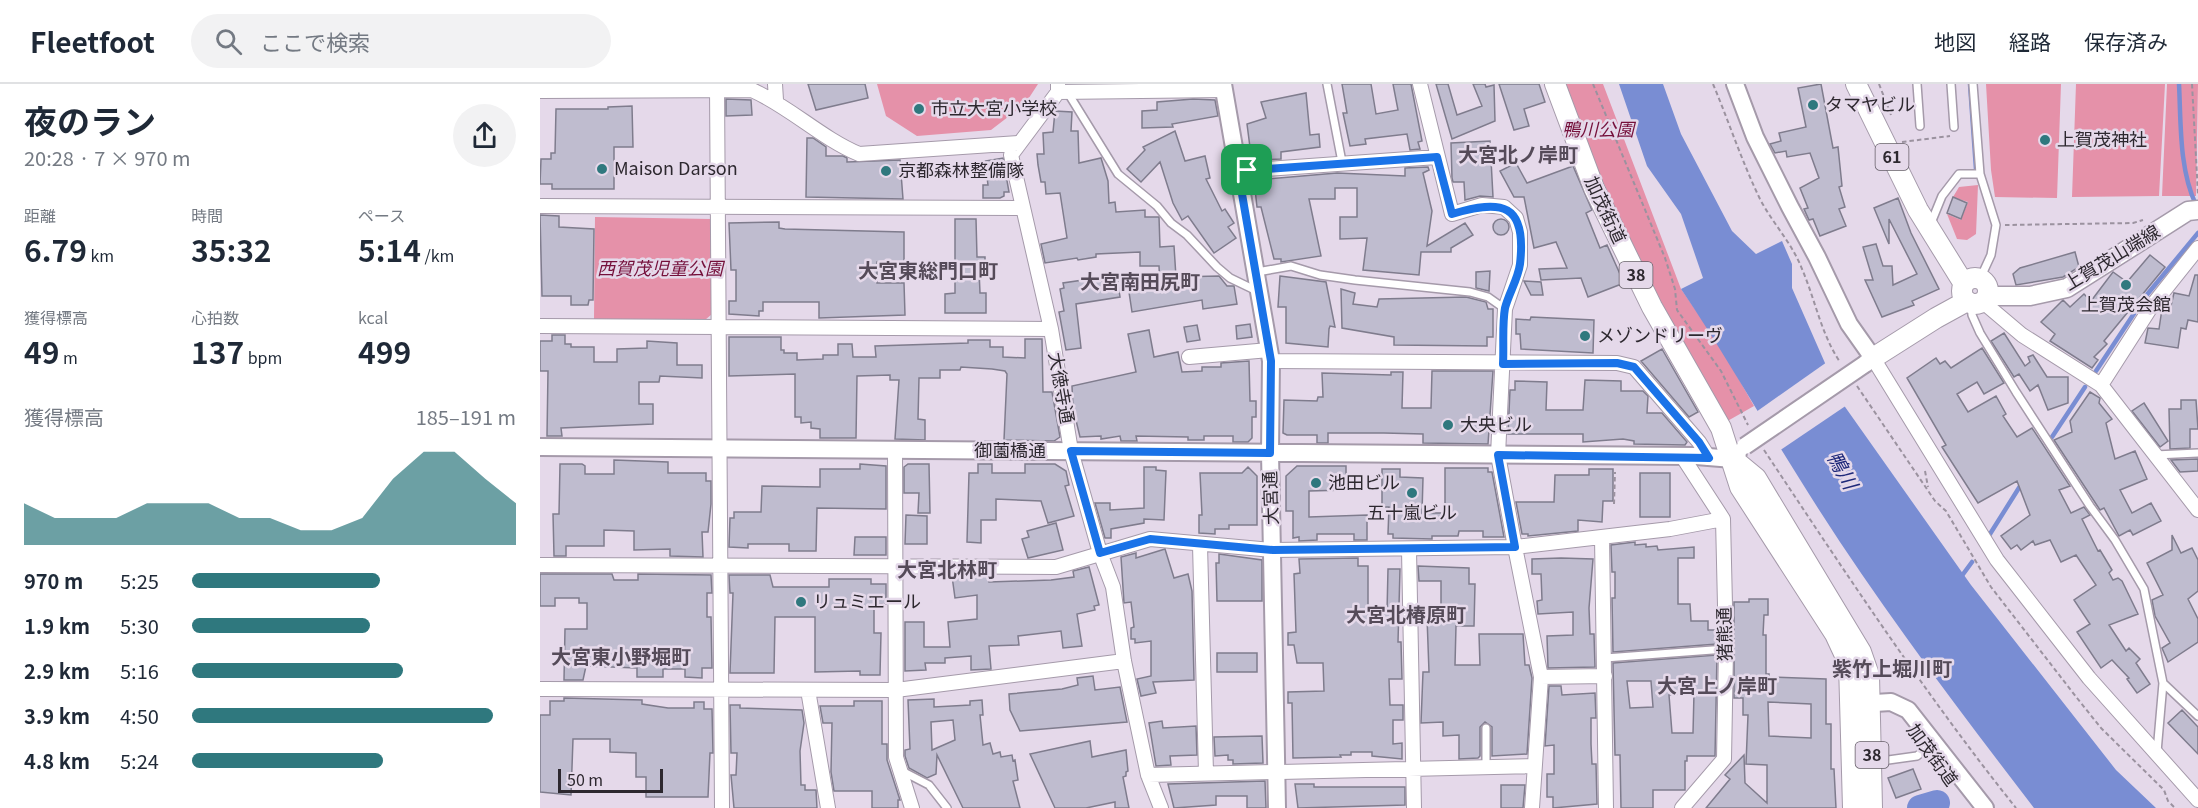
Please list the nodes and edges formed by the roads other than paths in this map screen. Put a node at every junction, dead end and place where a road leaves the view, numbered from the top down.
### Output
1 (775, 84) edge
2 (1327, 84) edge
3 (1420, 84) edge
4 (1555, 84) edge
5 (1735, 84) edge
6 (1856, 84) edge
7 (1917, 84) edge
8 (1951, 84) edge
9 (1973, 84) edge
10 (586, 87) edge
11 (1224, 87) edge
12 (717, 88) junction
13 (1061, 89) edge
14 (540, 91) edge
15 (776, 100) junction
16 (1920, 126) dead end
17 (1954, 127) dead end
18 (1020, 143) junction
19 (1437, 157) junction
20 (1342, 162) junction
21 (1238, 171) junction
22 (1980, 174) junction
23 (540, 206) edge
24 (718, 207) junction
25 (1023, 208) junction
26 (2193, 211) edge
27 (1928, 230) junction
28 (2198, 248) edge
29 (1255, 273) junction
30 (1257, 291) junction
31 (1973, 293) junction
32 (1505, 309) junction
33 (540, 326) edge
34 (719, 327) junction
35 (1051, 329) junction
36 (1270, 355) junction
37 (1189, 357) dead end
38 (1869, 361) junction
39 (1503, 364) junction
40 (2101, 385) junction
41 (540, 447) edge
42 (720, 448) junction
43 (896, 450) junction
44 (1071, 451) junction
45 (1739, 452) junction
46 (1270, 453) junction
47 (2198, 453) edge
48 (1498, 455) junction
49 (2153, 455) junction
50 (1682, 456) junction
51 (1709, 458) junction
52 (2198, 510) edge
53 (1723, 519) junction
54 (1602, 537) junction
55 (1200, 545) junction
56 (1515, 547) junction
57 (1273, 550) junction
58 (1409, 550) junction
59 (1100, 553) junction
60 (540, 565) edge
61 (721, 566) junction
62 (896, 567) junction
63 (1726, 649) junction
64 (1605, 658) junction
65 (1124, 661) junction
66 (1605, 676) junction
67 (1541, 677) junction
68 (2163, 683) junction
69 (540, 689) edge
70 (808, 690) junction
71 (896, 690) junction
72 (722, 691) junction
73 (1864, 706) junction
74 (2198, 716) edge
75 (1486, 728) dead end
76 (1928, 747) junction
77 (2157, 754) junction
78 (1872, 762) junction
79 (1533, 766) junction
80 (1486, 767) junction
81 (1413, 769) junction
82 (900, 770) junction
83 (1276, 772) junction
84 (1206, 773) junction
85 (1148, 774) junction
86 (2198, 800) edge
87 (722, 808) edge
88 (828, 808) edge
89 (912, 808) edge
90 (947, 808) edge
91 (1161, 808) edge
92 (1277, 808) edge
93 (1414, 808) edge
94 (1532, 808) edge
95 (1606, 808) edge
96 (1682, 808) edge
97 (1852, 808) edge
98 (1872, 808) edge
99 (1971, 808) edge
100 (1985, 808) edge

1 - 15 street
2 - 20 lane
3 - 19 street
4 - 45 main road, 加茂街道 / 38
5 - 38 street
6 - 27 main road, 61
7 - 16 lane
8 - 17 lane
9 - 22 lane
10 - 12 street
10 - 14 street
11 - 13 street
11 - 21 street, 大宮通
12 - 15 street
12 - 24 street
13 - 18 street, 大徳寺通
13 - 30 lane
15 - 18 street
18 - 25 street, 大徳寺通
19 - 20 street
19 - 32 street
20 - 21 street
21 - 29 street, 大宮通
22 - 27 lane
22 - 31 lane
23 - 24 street
24 - 25 street
24 - 34 street
25 - 35 street, 大徳寺通
26 - 31 main road, 上賀茂山端線
27 - 31 main road, 61
28 - 40 street
29 - 30 street, 大宮通
29 - 32 lane
30 - 36 street, 大宮通
31 - 38 main road
31 - 40 street
31 - 68 lane
32 - 39 street
33 - 34 street
34 - 35 street
34 - 42 street
35 - 44 street, 大徳寺通
36 - 37 street
36 - 39 street
36 - 46 street, 大宮通
38 - 45 street, bridge
38 - 77 street
39 - 48 street
39 - 51 street
40 - 49 street
41 - 42 street, 御薗橋通
42 - 43 street, 御薗橋通
42 - 61 street
43 - 44 street, 御薗橋通
43 - 62 street
44 - 46 street, 御薗橋通
44 - 59 street, 大徳寺通
45 - 51 street, 御薗橋通
45 - 73 main road, 加茂街道 / 38
46 - 48 street, 御薗橋通
46 - 57 street, 大宮通
47 - 49 lane
48 - 50 street, 御薗橋通
48 - 56 street
49 - 52 street
50 - 51 street, 御薗橋通
50 - 53 street
53 - 54 street
53 - 63 street, 猪熊通
54 - 56 street
54 - 64 street
55 - 57 street
55 - 59 street
55 - 84 street
56 - 58 street
56 - 67 street
57 - 58 street
57 - 83 street, 大宮通
58 - 81 street
59 - 62 street
59 - 65 street, 大徳寺通
60 - 61 street
61 - 62 street
61 - 72 street
62 - 71 street
63 - 64 lane
63 - 96 street, 猪熊通
64 - 66 street
65 - 71 street
65 - 85 street, 大徳寺通
66 - 67 street
66 - 95 street
67 - 79 street
68 - 74 lane
68 - 77 lane
69 - 72 street
70 - 71 street
70 - 72 street
70 - 88 street
71 - 82 street
72 - 87 street
73 - 76 street, 加茂街道
73 - 78 main road, 38
73 - 97 main road, 38
73 - 100 street, 加茂街道
75 - 80 lane
76 - 78 lane
76 - 99 street, 加茂街道
77 - 86 street
78 - 98 main road, 38
79 - 80 street
79 - 94 street
80 - 81 street
81 - 83 street
81 - 93 street
82 - 89 street
82 - 90 lane
83 - 84 street
83 - 92 street, 大宮通
84 - 85 street
85 - 91 street, 大徳寺通

